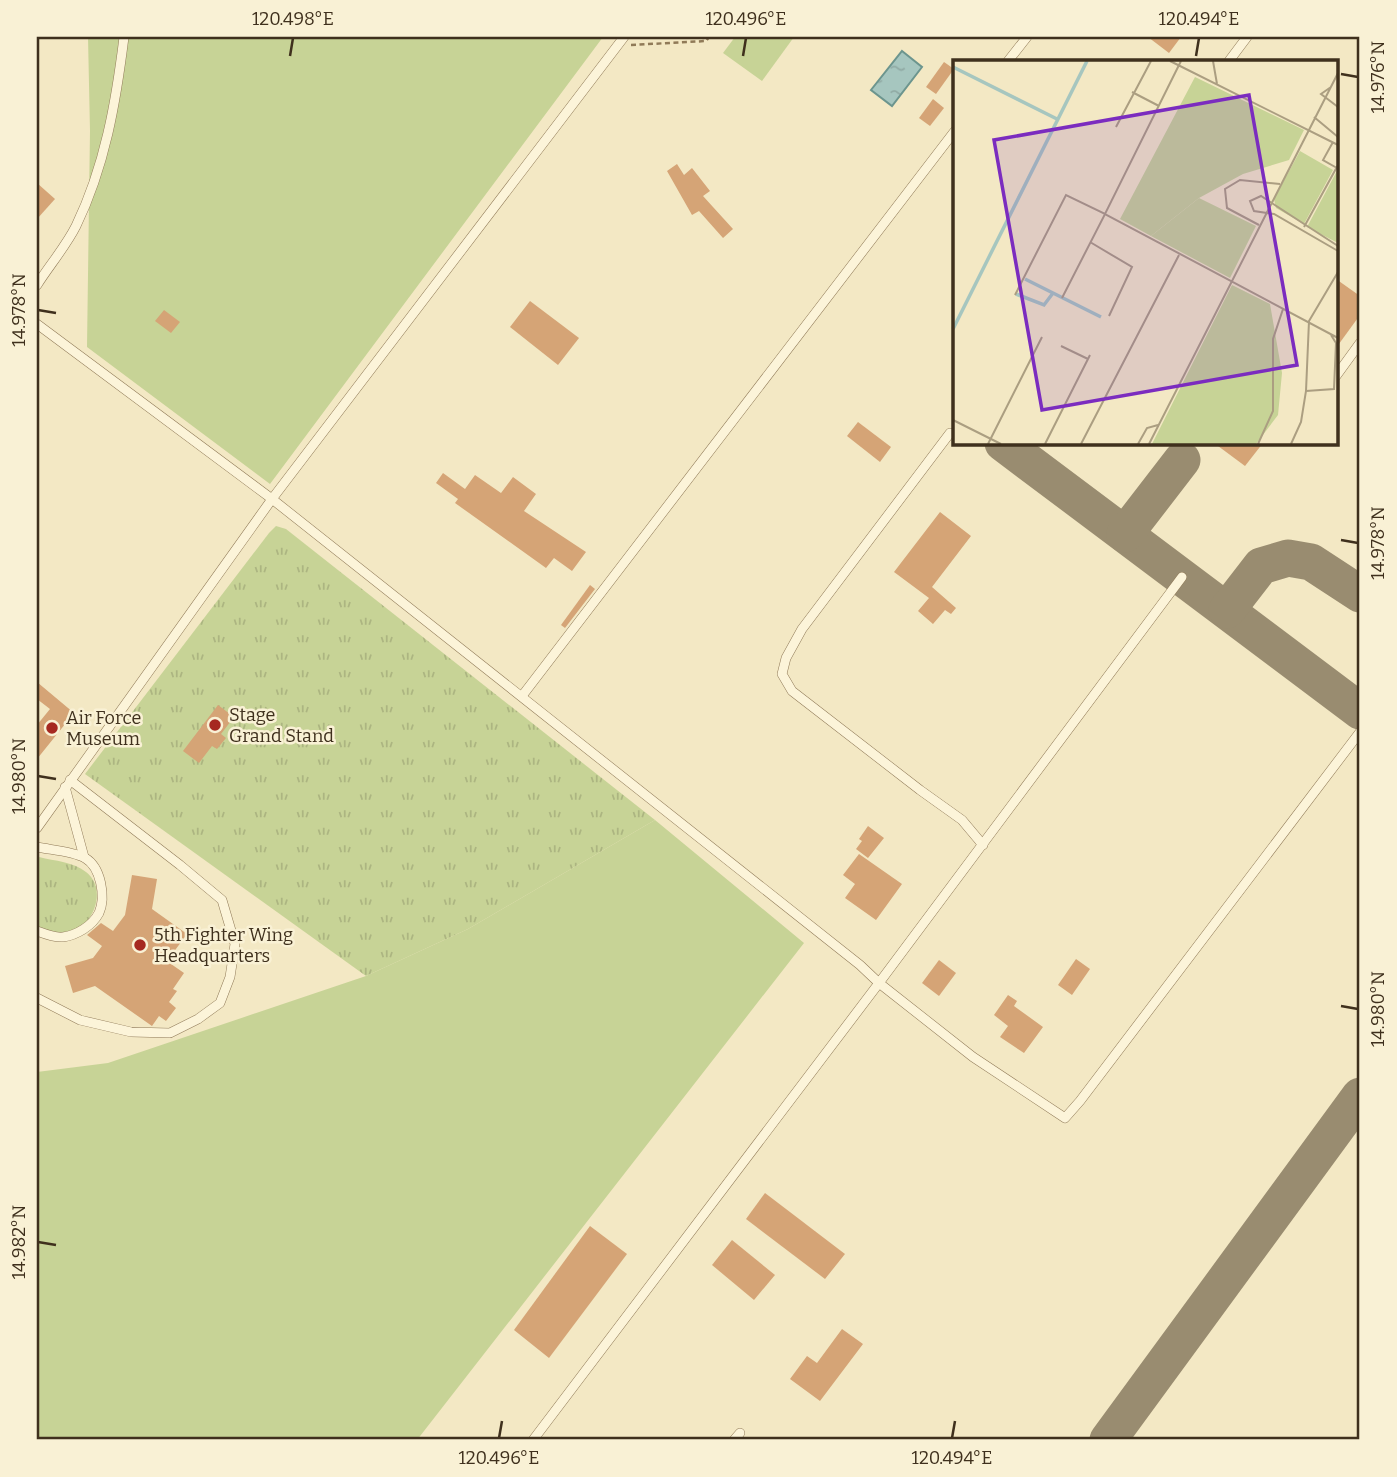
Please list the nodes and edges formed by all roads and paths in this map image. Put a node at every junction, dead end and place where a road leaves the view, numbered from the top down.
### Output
1 (124, 37) edge
2 (624, 37) edge
3 (709, 37) edge
4 (1027, 37) edge
5 (1247, 37) edge
6 (617, 46) junction
7 (1009, 60) edge
8 (1230, 60) edge
9 (953, 133) edge
10 (37, 285) edge
11 (37, 324) edge
12 (1360, 342) edge
13 (1338, 373) edge
14 (950, 433) dead end
15 (272, 499) junction
16 (1182, 577) dead end
17 (523, 696) junction
18 (1360, 732) edge
19 (68, 784) junction
20 (37, 828) edge
21 (983, 845) junction
22 (37, 847) edge
23 (84, 857) junction
24 (37, 931) edge
25 (879, 983) junction
26 (37, 998) edge
27 (533, 1440) edge

1 - 10 lane
2 - 6 lane
3 - 6 path
4 - 7 lane
5 - 8 lane
6 - 15 lane
9 - 17 lane
11 - 15 lane
12 - 13 lane
14 - 21 lane
15 - 17 lane
15 - 19 lane
16 - 21 lane
17 - 25 lane
18 - 25 lane
19 - 20 lane
19 - 23 lane
19 - 26 lane
21 - 25 lane
22 - 23 lane
23 - 24 lane
25 - 27 lane

